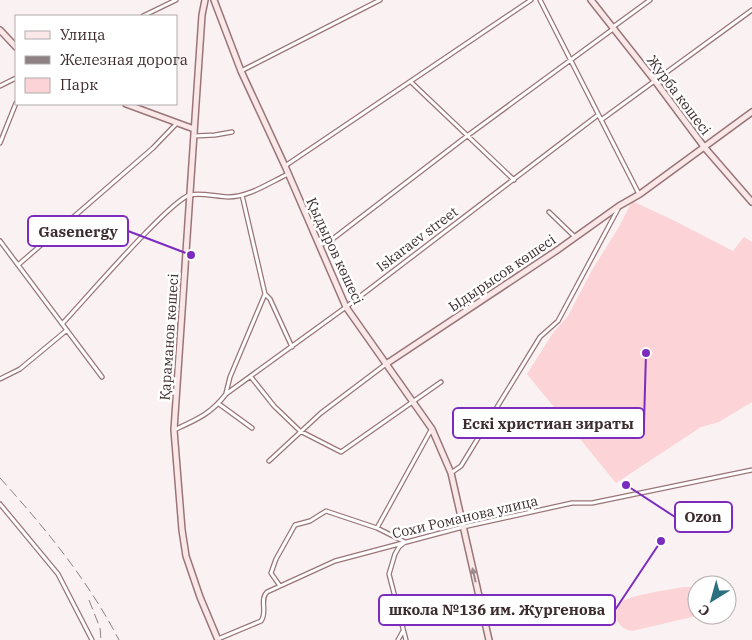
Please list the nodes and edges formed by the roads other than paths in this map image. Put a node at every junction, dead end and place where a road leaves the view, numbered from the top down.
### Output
1 (176, 0) edge
2 (205, 0) edge
3 (214, 0) edge
4 (380, 0) edge
5 (532, 0) edge
6 (540, 0) edge
7 (591, 0) edge
8 (650, 0) edge
9 (752, 10) edge
10 (145, 15) edge
11 (613, 28) junction
12 (0, 30) edge
13 (15, 46) edge
14 (570, 60) junction
15 (241, 71) junction
16 (15, 78) edge
17 (655, 81) junction
18 (411, 82) junction
19 (0, 86) edge
20 (15, 105) edge
21 (129, 105) edge
22 (752, 112) edge
23 (598, 116) junction
24 (601, 120) junction
25 (177, 123) junction
26 (194, 129) junction
27 (232, 132) dead end
28 (193, 136) junction
29 (467, 136) junction
30 (0, 143) edge
31 (705, 148) junction
32 (285, 166) junction
33 (288, 174) junction
34 (514, 180) junction
35 (190, 194) junction
36 (640, 194) junction
37 (242, 195) junction
38 (752, 202) edge
39 (619, 206) junction
40 (549, 212) dead end
41 (575, 237) junction
42 (0, 241) edge
43 (319, 245) junction
44 (18, 265) junction
45 (265, 294) junction
46 (346, 307) junction
47 (62, 324) junction
48 (67, 330) junction
49 (292, 346) junction
50 (386, 364) junction
51 (102, 377) dead end
52 (251, 377) junction
53 (0, 379) edge
54 (441, 382) dead end
55 (226, 394) junction
56 (412, 400) junction
57 (219, 404) junction
58 (252, 428) dead end
59 (432, 429) junction
60 (174, 430) junction
61 (300, 431) junction
62 (269, 461) dead end
63 (752, 470) edge
64 (451, 473) junction
65 (0, 504) edge
66 (463, 527) junction
67 (377, 528) junction
68 (404, 542) junction
69 (280, 586) junction
70 (403, 630) junction
71 (92, 640) edge
72 (218, 640) edge
73 (398, 640) edge
74 (406, 640) edge
75 (489, 640) edge

1 - 10 street
2 - 26 street, Қараманов көшесі
3 - 15 street, Қыдыров көшесі
4 - 15 street
5 - 18 street
6 - 14 street
7 - 11 street, Журба көшесі
8 - 11 street
9 - 17 street
11 - 14 street
11 - 17 street, Журба көшесі
12 - 13 street
14 - 23 street
14 - 29 street
15 - 32 street, Қыдыров көшесі
16 - 19 street
17 - 24 street
17 - 31 street, Журба көшесі
18 - 29 street
18 - 32 street
20 - 30 street
21 - 25 street
22 - 31 street, Ыдырысов көшесі
23 - 24 street
23 - 34 street, Iskaraev street
24 - 36 street
25 - 26 street
25 - 44 street
26 - 28 street, Қараманов көшесі
27 - 28 street
28 - 35 street, Қараманов көшесі
29 - 34 street
29 - 43 street
31 - 36 street, Ыдырысов көшесі
31 - 38 street, Журба көшесі
32 - 33 street, Қыдыров көшесі
33 - 37 street
33 - 43 street, Қыдыров көшесі
34 - 46 street, Iskaraev street
35 - 37 street
35 - 47 street
35 - 60 street, Қараманов көшесі
36 - 39 street, Ыдырысов көшесі
37 - 45 street
39 - 41 street, Ыдырысов көшесі
39 - 64 street
40 - 41 street
41 - 50 street, Ыдырысов көшесі
42 - 44 street
43 - 46 street, Қыдыров көшесі
44 - 47 street
45 - 49 street
45 - 55 street
46 - 49 street, Iskaraev street
46 - 50 street, Қыдыров көшесі
47 - 48 street
48 - 51 street
48 - 53 street
49 - 52 street, Iskaraev street
50 - 56 street, Қыдыров көшесі
50 - 61 street, Ыдырысов көшесі
52 - 55 street, Iskaraev street
52 - 61 street
54 - 56 street
55 - 57 street, Iskaraev street
56 - 59 street, Қыдыров көшесі
56 - 61 street
57 - 58 street
57 - 60 street, Iskaraev street
59 - 64 street, Қыдыров көшесі
59 - 67 street
60 - 72 street, Қараманов көшесі
61 - 62 street, Ыдырысов көшесі
63 - 66 street, Сохи Романова улица
64 - 66 street, Қыдыров көшесі
65 - 71 street
66 - 68 street, Сохи Романова улица
75 -> 66 street, Қыдыров көшесі
67 - 68 street
67 - 69 street
68 - 69 street, Сохи Романова улица
68 - 70 street
69 - 72 street, Сохи Романова улица
70 - 73 street
70 - 74 street

